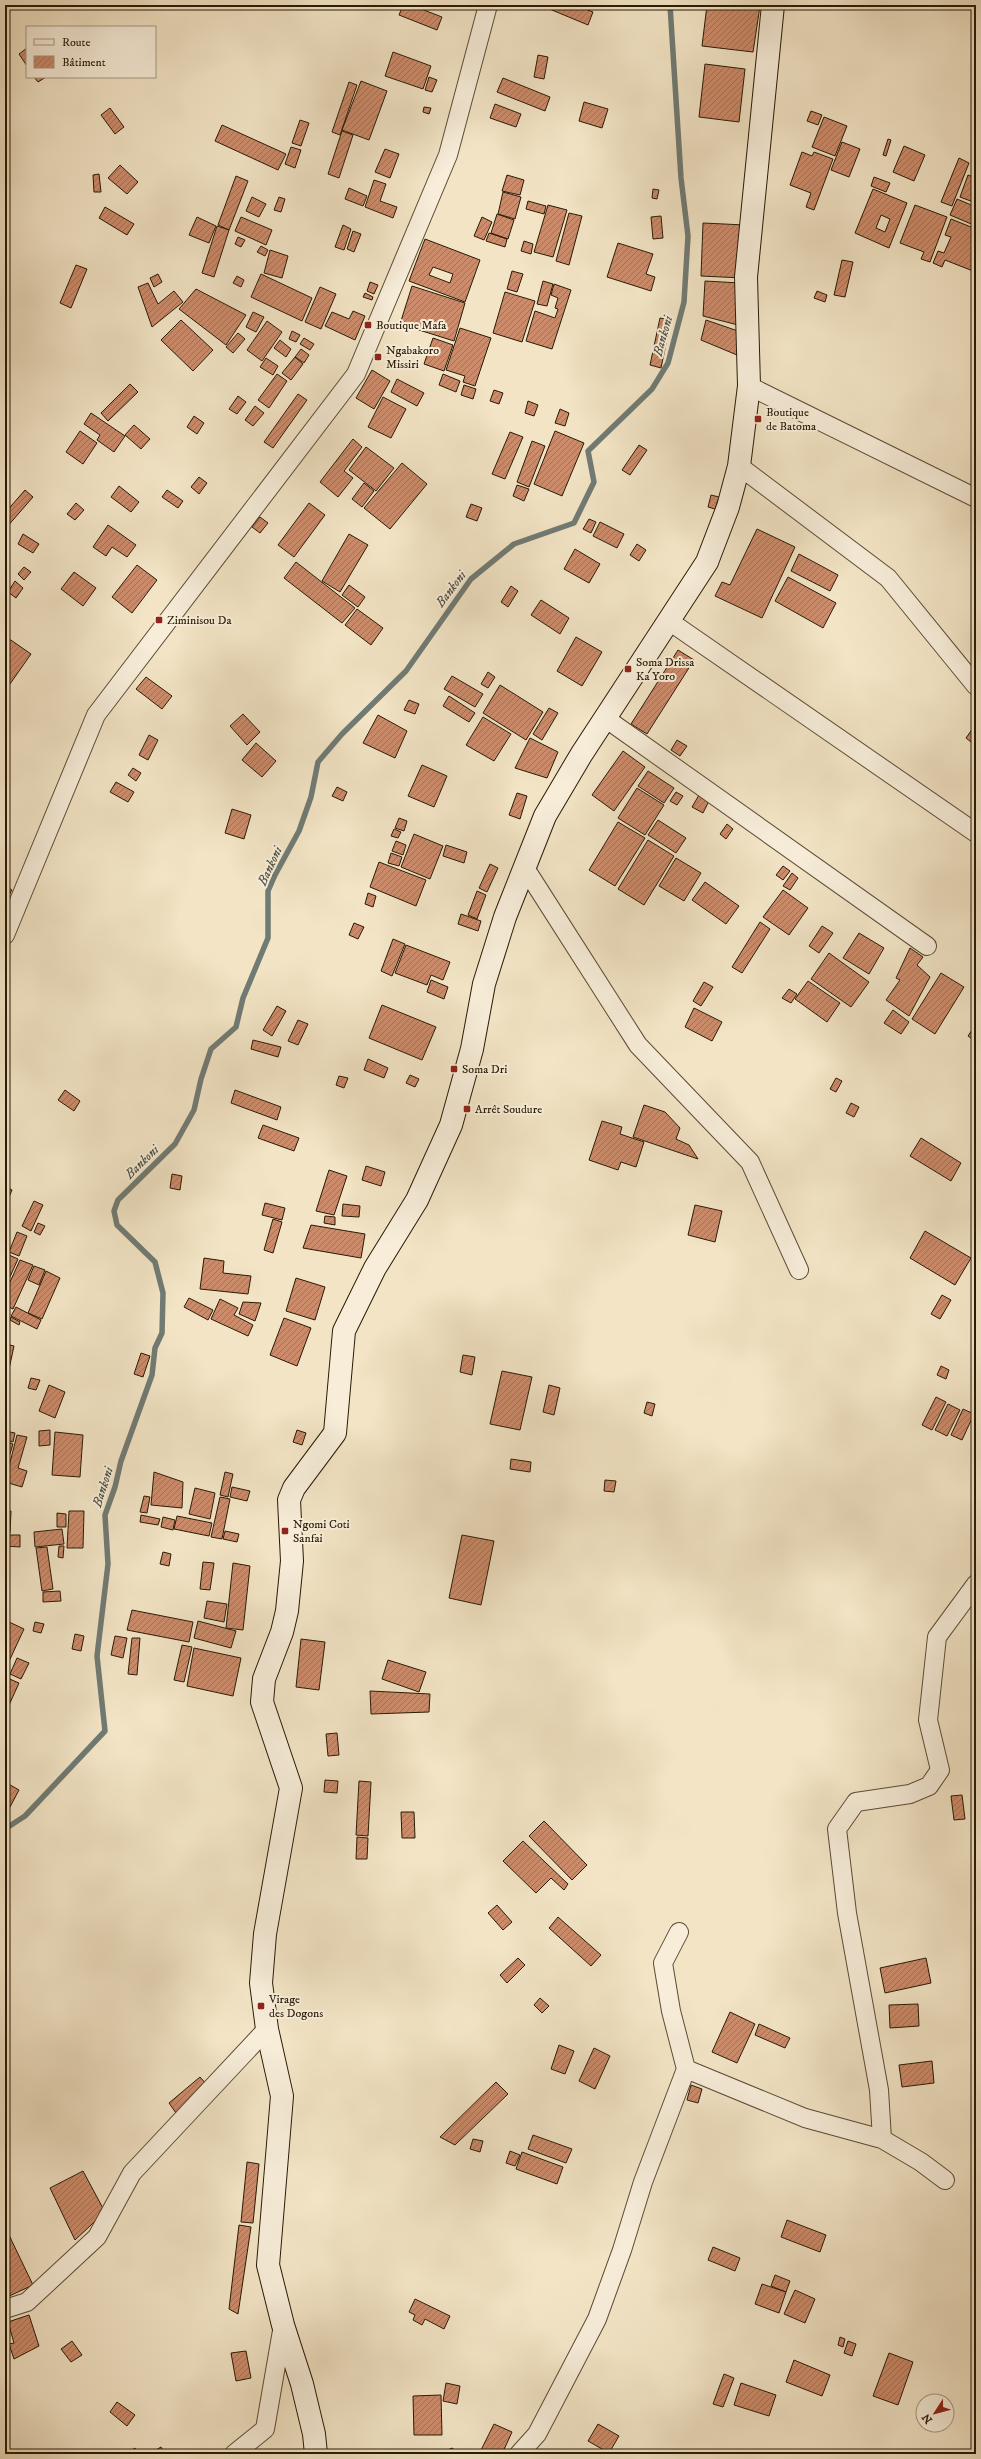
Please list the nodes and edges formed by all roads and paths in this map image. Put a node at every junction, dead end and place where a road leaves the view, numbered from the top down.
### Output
1 (488, 5) edge
2 (774, 5) edge
3 (749, 386) junction
4 (739, 466) junction
5 (976, 498) edge
6 (669, 621) junction
7 (976, 686) edge
8 (605, 718) junction
9 (976, 833) edge
10 (525, 868) junction
11 (5, 935) edge
12 (928, 946) dead end
13 (799, 1270) dead end
14 (976, 1584) edge
15 (679, 1932) dead end
16 (267, 2029) junction
17 (686, 2069) junction
18 (882, 2139) junction
19 (945, 2180) dead end
20 (5, 2309) edge
21 (283, 2325) junction
22 (234, 2454) edge
23 (316, 2454) edge
24 (519, 2454) edge

1 - 11 street
2 - 3 street
3 - 4 street
3 - 5 street
4 - 6 street
4 - 7 street
6 - 8 street
6 - 9 street
8 - 10 street
8 - 12 street
10 - 13 street
10 - 16 street
14 - 18 street
15 - 17 street
16 - 20 street
16 - 21 street
17 - 18 street
17 - 24 street
18 - 19 street
21 - 22 street
21 - 23 street

